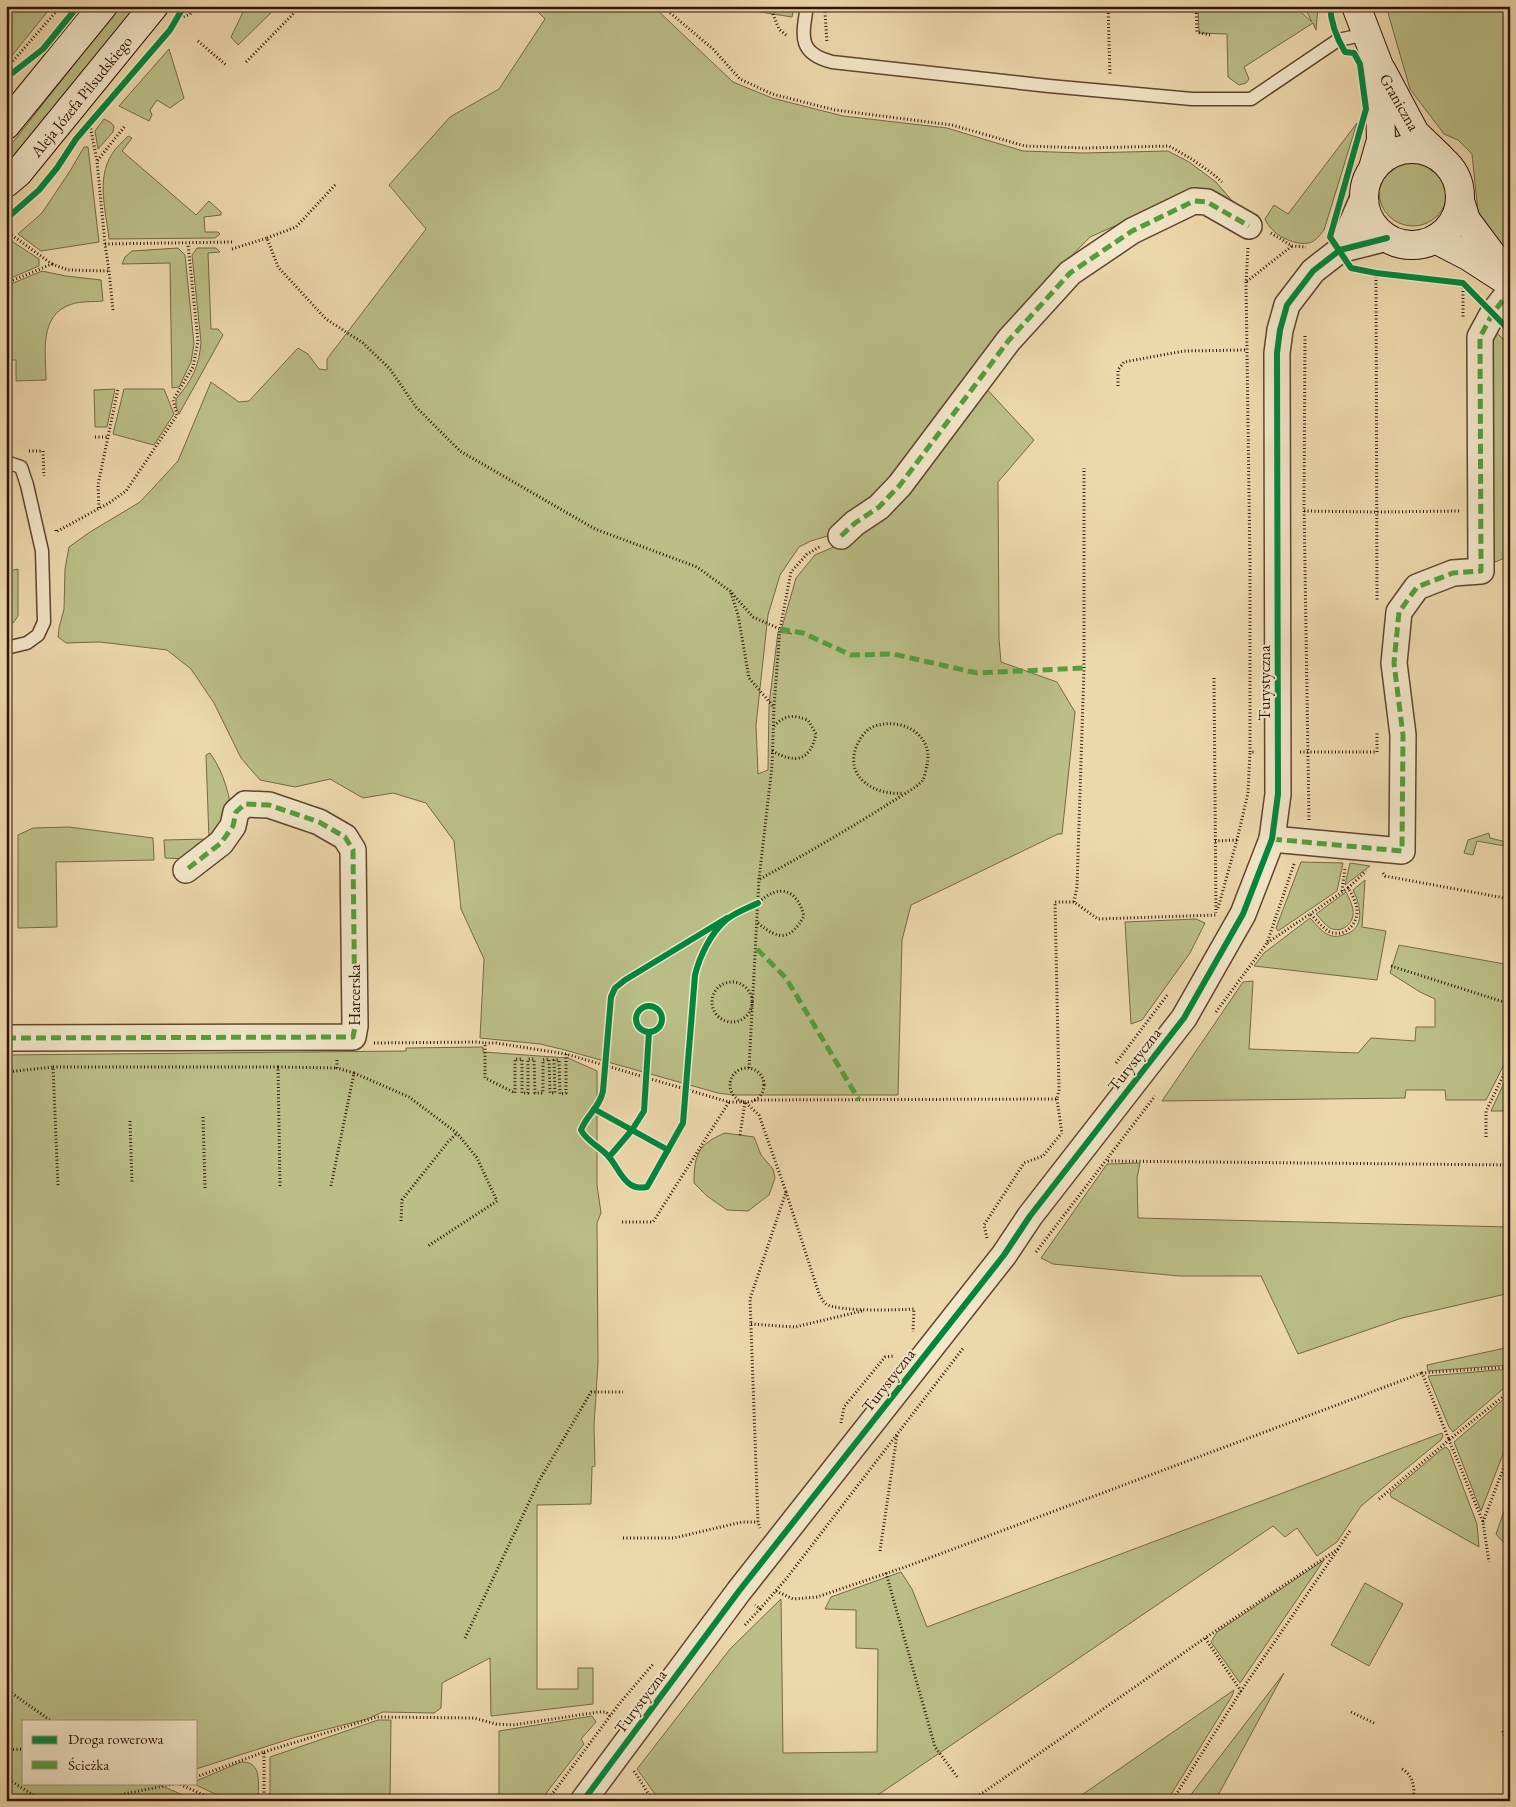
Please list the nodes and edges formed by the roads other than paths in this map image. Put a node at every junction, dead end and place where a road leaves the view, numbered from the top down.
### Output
1 (103, 6) edge
2 (807, 6) edge
3 (1356, 6) edge
4 (166, 13) edge
5 (1367, 34) junction
6 (1379, 66) junction
7 (6, 125) edge
8 (1443, 160) junction
9 (1373, 168) junction
10 (6, 183) edge
11 (1363, 198) junction
12 (1460, 201) junction
13 (1257, 227) road end
14 (1387, 238) junction
15 (1434, 240) junction
16 (1340, 250) junction
17 (1510, 281) edge
18 (1510, 291) edge
19 (6, 462) edge
20 (841, 536) road end
21 (6, 648) edge
22 (1272, 839) junction
23 (186, 870) dead end
24 (6, 1038) edge
25 (583, 1801) edge

1 - 7 street
2 - 5 lane
3 - 5 street, Graniczna
4 - 10 street, Aleja Józefa Piłsudskiego
5 - 6 street, Graniczna
6 - 8 street, Graniczna
6 - 9 street, Graniczna
8 - 9 street
8 - 12 street
9 - 11 street
11 - 14 street
11 - 16 street, Turystyczna
12 - 15 street
12 - 17 street
13 - 20 street
14 - 15 street
14 - 16 street, Turystyczna
15 - 17 street
16 - 22 street, Turystyczna
18 - 22 street
19 - 21 lane
22 - 25 street, Turystyczna
23 - 24 street, Harcerska

